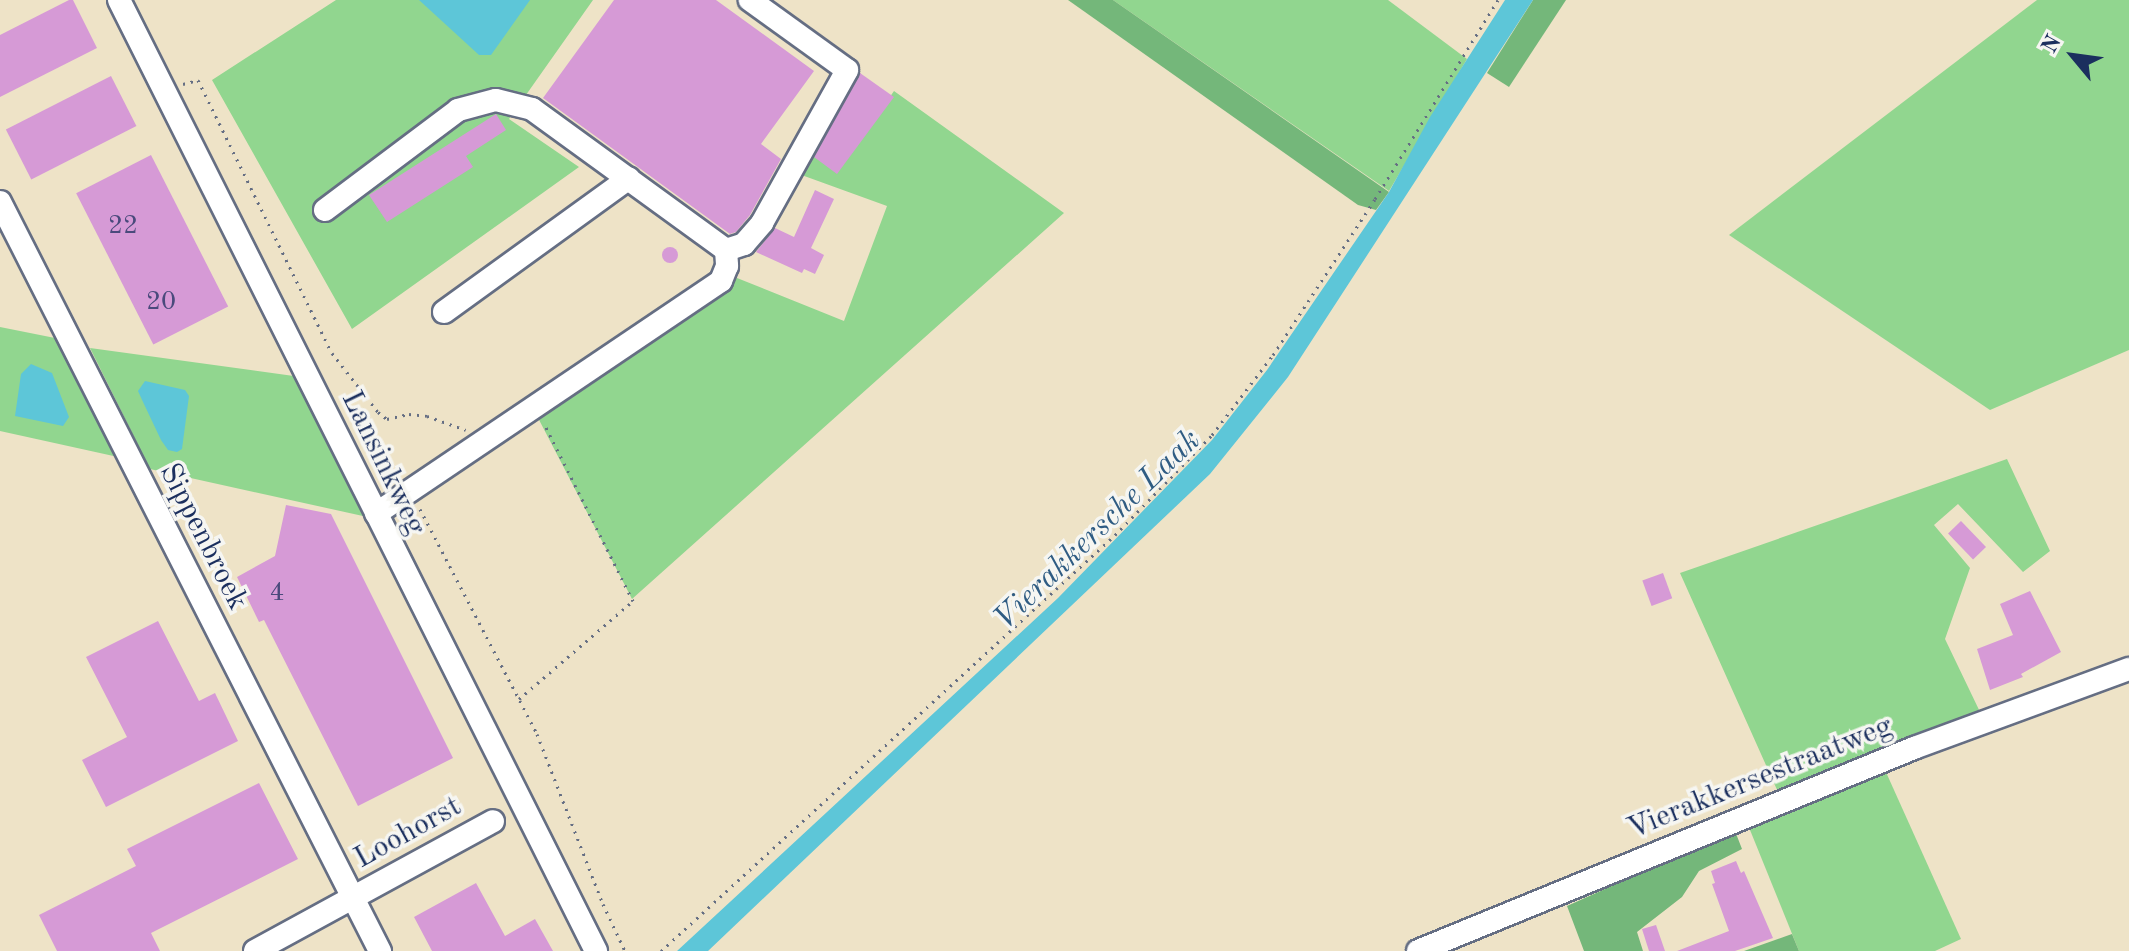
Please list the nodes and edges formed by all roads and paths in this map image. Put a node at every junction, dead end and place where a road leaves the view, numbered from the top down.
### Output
1 (119, 0) edge
2 (750, 0) edge
3 (1498, 0) edge
4 (172, 87) dead end
5 (629, 178) junction
6 (0, 202) edge
7 (325, 210) dead end
8 (726, 250) junction
9 (444, 312) dead end
10 (536, 408) junction
11 (469, 432) dead end
12 (410, 494) junction
13 (376, 514) junction
14 (2129, 669) edge
15 (519, 699) junction
16 (493, 821) dead end
17 (352, 898) junction
18 (255, 951) edge
19 (380, 951) edge
20 (596, 951) edge
21 (625, 951) edge
22 (661, 951) edge
23 (1418, 951) edge

1 - 13 street, Lansinkweg
2 - 8 street
3 - 22 path
4 - 11 path
5 - 7 street
5 - 8 street
5 - 9 street
6 - 17 street, Sippenbroek
8 - 10 street
10 - 12 street
10 - 15 path
12 - 13 street
12 - 15 path
13 - 20 street, Lansinkweg
14 - 23 street, Vierakkersestraatweg
15 - 21 path
16 - 17 street, Loohorst
17 - 18 street, Loohorst
17 - 19 street, Loohorst

